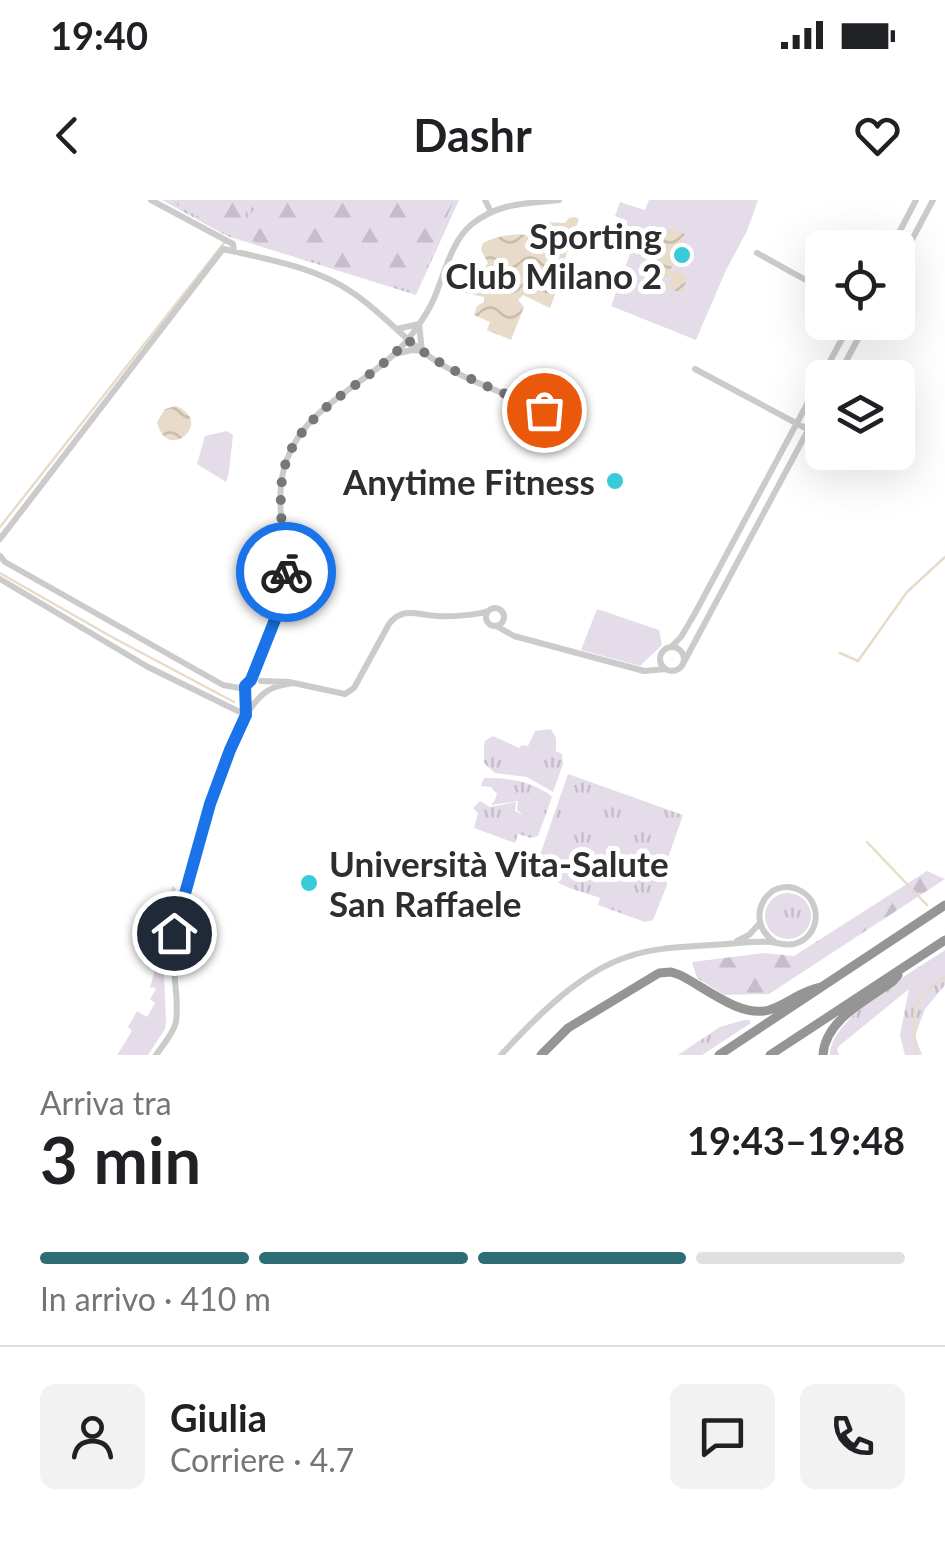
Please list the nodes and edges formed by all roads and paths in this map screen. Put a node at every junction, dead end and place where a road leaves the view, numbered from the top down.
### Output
1 (151, 200) edge
2 (485, 200) edge
3 (559, 200) edge
4 (916, 200) edge
5 (933, 200) edge
6 (491, 212) junction
7 (900, 230) edge
8 (915, 234) edge
9 (234, 252) junction
10 (756, 252) dead end
11 (805, 279) edge
12 (419, 324) junction
13 (396, 330) junction
14 (408, 340) junction
15 (842, 340) edge
16 (422, 351) junction
17 (394, 354) junction
18 (695, 368) dead end
19 (548, 412) dead end
20 (797, 425) junction
21 (805, 432) edge
22 (805, 438) edge
23 (0, 539) edge
24 (0, 556) edge
25 (0, 579) edge
26 (487, 615) junction
27 (504, 620) junction
28 (496, 626) junction
29 (509, 633) junction
30 (671, 647) junction
31 (661, 657) junction
32 (684, 662) junction
33 (666, 668) junction
34 (642, 670) junction
35 (257, 680) junction
36 (293, 683) junction
37 (246, 692) junction
38 (260, 696) junction
39 (246, 715) junction
40 (945, 905) edge
41 (760, 923) junction
42 (945, 940) edge
43 (775, 942) junction
44 (729, 944) junction
45 (906, 965) junction
46 (821, 987) junction
47 (156, 1055) edge
48 (501, 1055) edge
49 (541, 1055) edge
50 (719, 1055) edge
51 (770, 1055) edge
52 (823, 1055) edge

1 - 9 street
2 - 6 street
3 - 6 street
4 - 7 street
5 - 8 street
6 - 12 street
9 - 13 street
9 - 23 street
10 - 11 street
12 - 13 street
12 - 14 street
12 - 16 street
13 - 14 street
13 - 17 street
14 - 16 street
14 - 17 street
15 - 20 street
16 - 17 street
16 - 19 street
17 - 35 street
18 - 20 street
20 - 21 street
20 - 30 street
22 - 32 street
24 - 37 street
25 - 39 street
26 - 27 street
26 - 28 street
26 - 36 street
27 - 28 street
27 - 29 street
28 - 29 street
29 - 34 street
30 - 31 street
30 - 32 street
31 - 33 street
31 - 34 street
32 - 33 street
33 - 34 street
35 - 36 street
35 - 37 street
35 - 38 street
36 - 38 street
37 - 38 street
37 - 39 street
38 - 39 street
39 - 47 street
40 - 46 highway
41 - 43 street
41 - 43 street
41 - 44 street
42 - 45 highway
43 - 44 street
44 - 48 street
45 - 51 highway
45 - 52 highway
46 - 49 highway
46 - 50 highway

